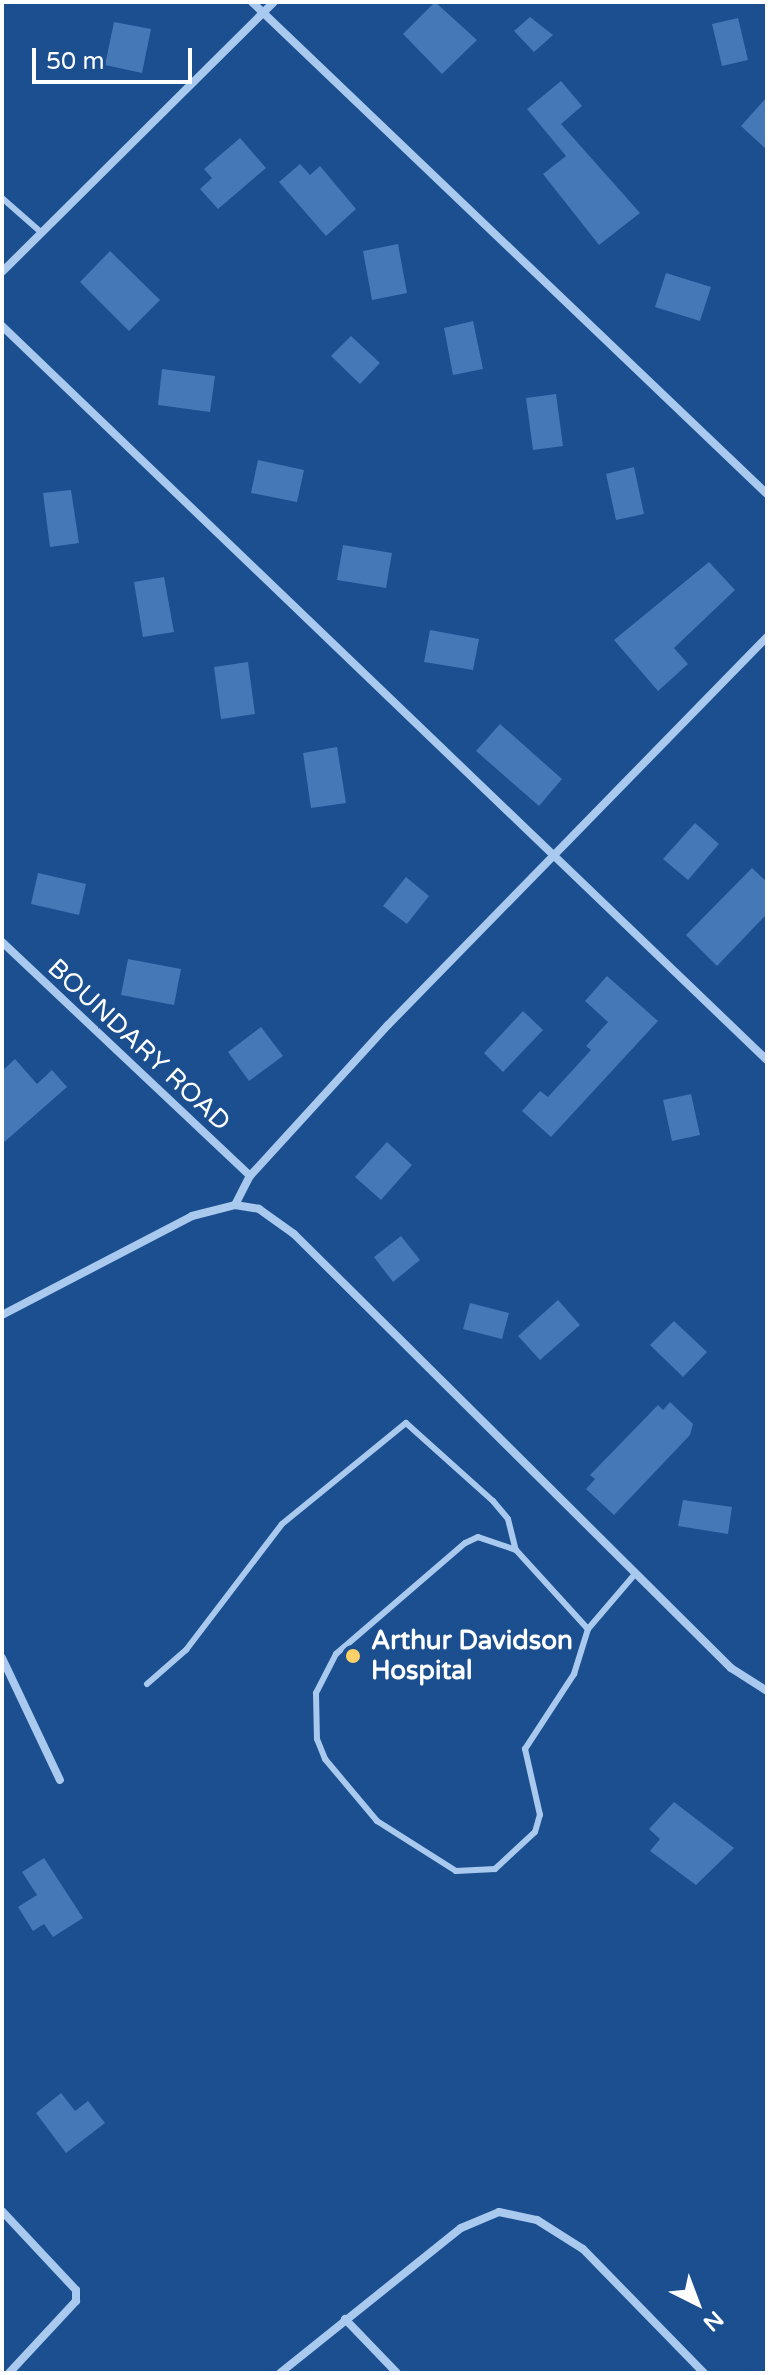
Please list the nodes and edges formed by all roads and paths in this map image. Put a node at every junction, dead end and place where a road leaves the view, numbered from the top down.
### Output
1 (252, 2) edge
2 (274, 2) edge
3 (263, 13) junction
4 (2, 198) edge
5 (42, 233) junction
6 (2, 272) edge
7 (2, 326) edge
8 (767, 494) edge
9 (767, 637) edge
10 (557, 860) junction
11 (2, 942) edge
12 (767, 1060) edge
13 (250, 1176) junction
14 (235, 1205) junction
15 (2, 1315) edge
16 (516, 1550) junction
17 (635, 1574) junction
18 (588, 1629) junction
19 (2, 1658) edge
20 (147, 1684) dead end
21 (767, 1691) edge
22 (60, 1780) dead end
23 (2, 2211) edge
24 (345, 2319) junction
25 (9, 2373) edge
26 (280, 2373) edge
27 (397, 2373) edge
28 (704, 2373) edge

1 - 3 street
2 - 3 street
3 - 5 street
3 - 8 street
4 - 5 lane
5 - 6 street
7 - 10 street
9 - 10 street
10 - 12 street
10 - 13 street
11 - 13 street, BOUNDARY ROAD
13 - 14 street
14 - 15 street
14 - 17 street
16 - 18 lane
16 - 18 lane
16 - 20 lane
17 - 18 lane
17 - 21 street
19 - 22 street
23 - 25 street
24 - 26 street
24 - 27 street
24 - 28 street

